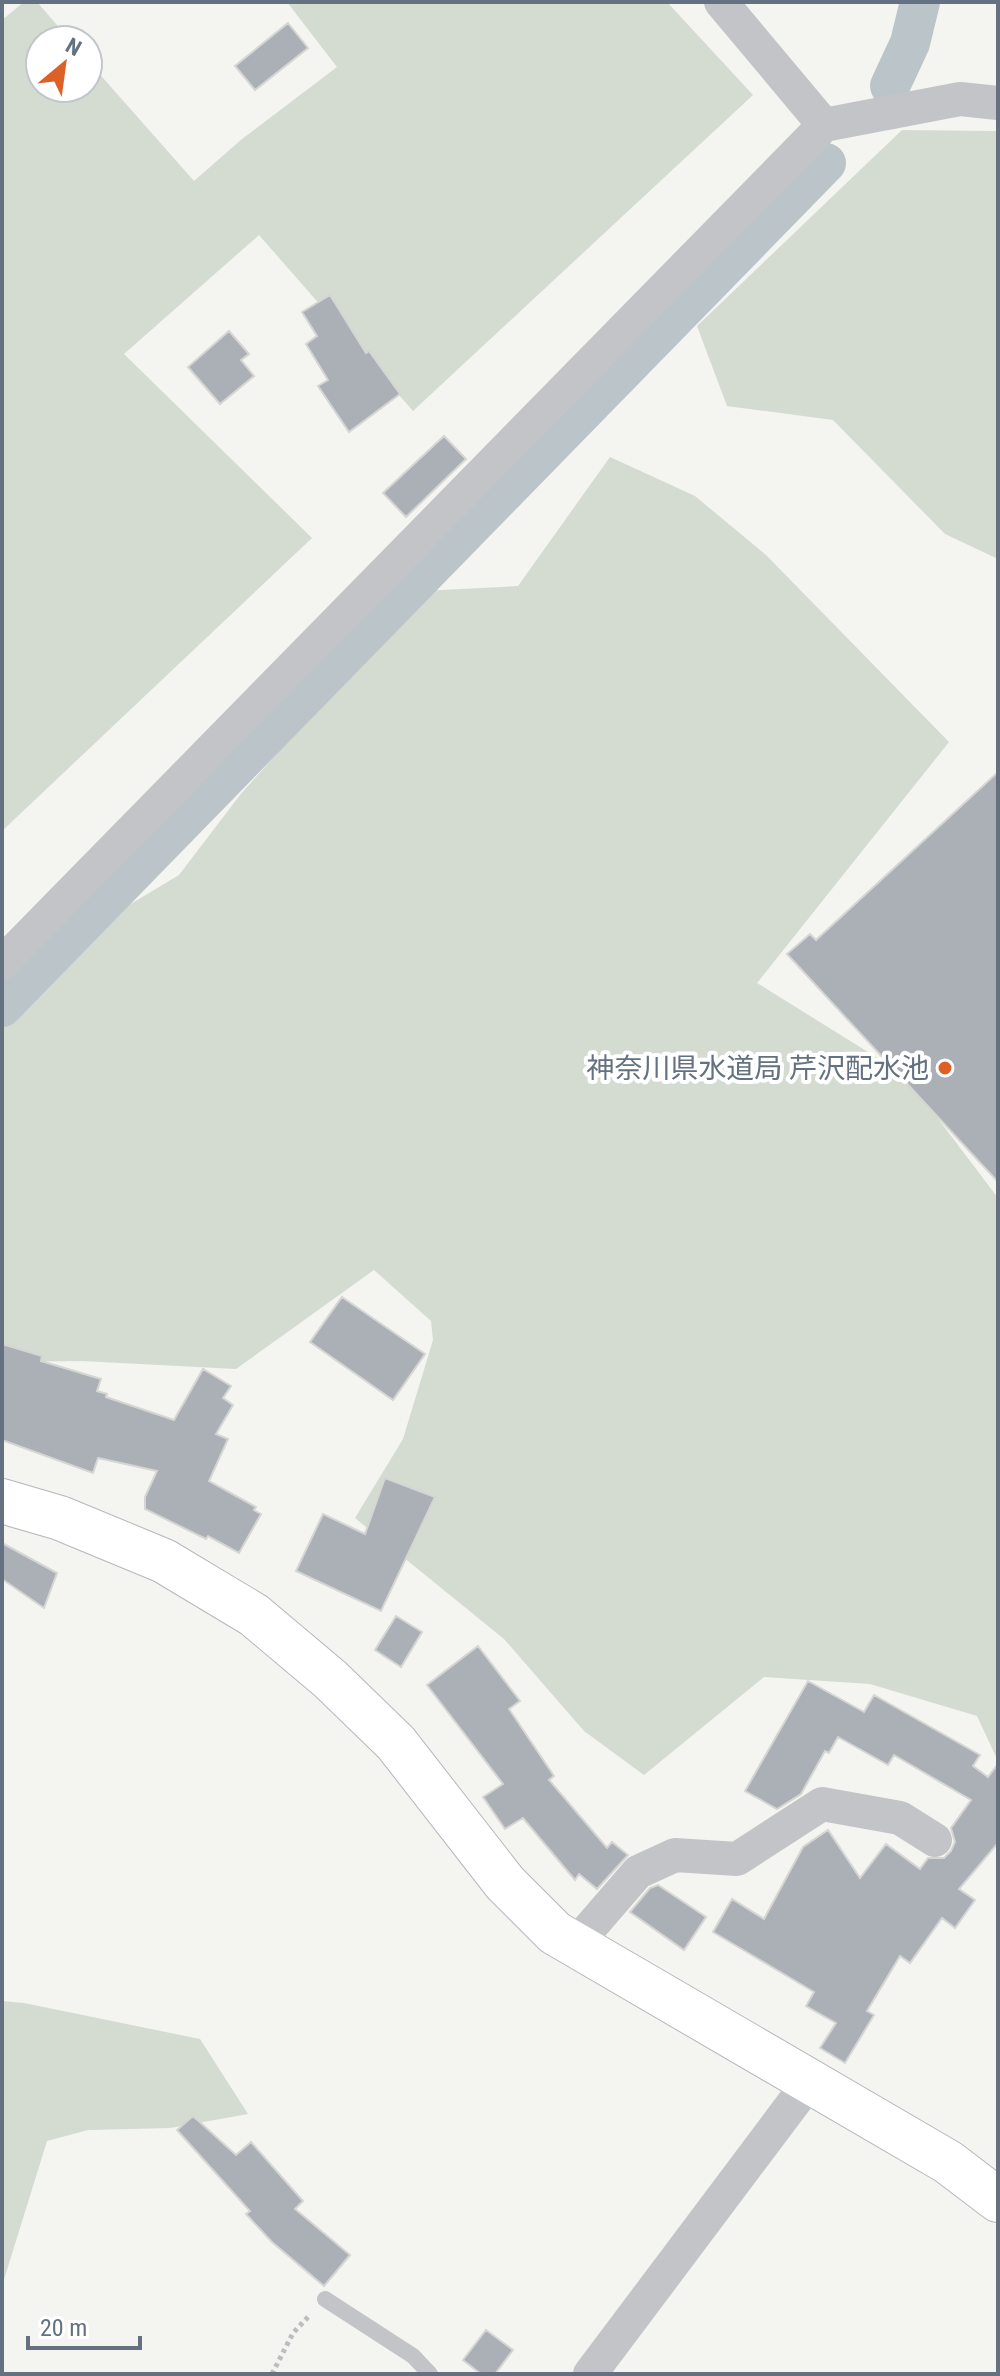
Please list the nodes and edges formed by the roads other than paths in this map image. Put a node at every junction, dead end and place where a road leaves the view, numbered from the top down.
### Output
1 (721, 2) edge
2 (998, 103) edge
3 (824, 125) junction
4 (2, 963) edge
5 (2, 1501) edge
6 (935, 1840) dead end
7 (575, 1945) junction
8 (810, 2081) junction
9 (998, 2200) edge
10 (325, 2299) road end
11 (430, 2374) edge
12 (590, 2374) edge

1 - 3 street
2 - 3 street
3 - 4 street
5 - 7 street
6 - 7 street
7 - 8 street
8 - 9 street
8 - 12 street
10 - 11 lane

